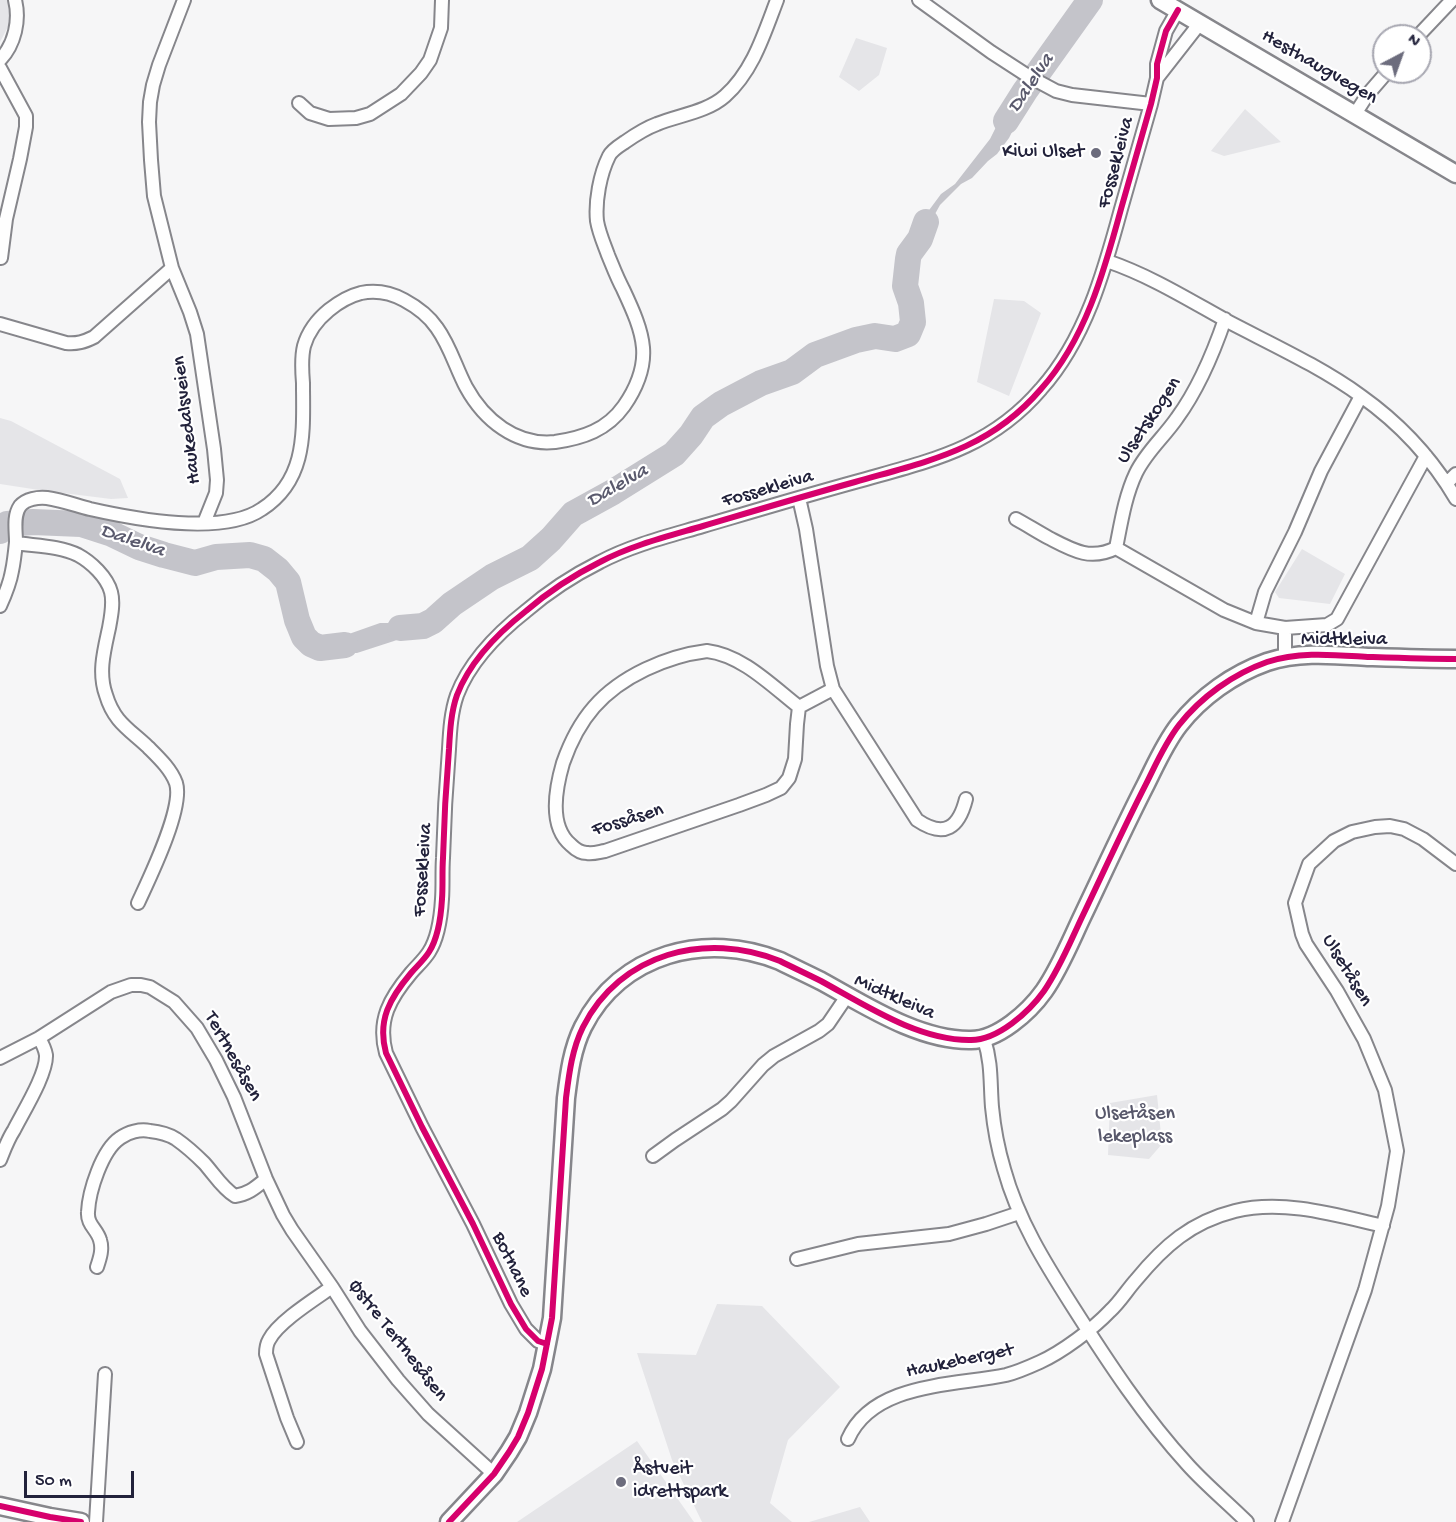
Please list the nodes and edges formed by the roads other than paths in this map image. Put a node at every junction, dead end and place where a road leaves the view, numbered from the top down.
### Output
1 (15, 0) edge
2 (184, 0) edge
3 (442, 0) edge
4 (777, 0) edge
5 (919, 0) edge
6 (1160, 0) edge
7 (1452, 0) edge
8 (1178, 10) junction
9 (1200, 23) junction
10 (1430, 24) edge
11 (0, 60) edge
12 (0, 68) edge
13 (1157, 78) junction
14 (1377, 84) edge
15 (298, 103) dead end
16 (1151, 104) junction
17 (1355, 114) junction
18 (1456, 174) edge
19 (1, 258) edge
20 (1107, 261) junction
21 (172, 268) junction
22 (1225, 319) junction
23 (0, 324) edge
24 (1361, 396) junction
25 (1426, 456) junction
26 (1451, 479) edge
27 (799, 498) junction
28 (1456, 499) edge
29 (1016, 519) dead end
30 (204, 523) junction
31 (16, 543) junction
32 (1116, 548) junction
33 (0, 606) edge
34 (1256, 623) junction
35 (1285, 628) junction
36 (1285, 658) junction
37 (1456, 659) edge
38 (834, 689) junction
39 (799, 707) junction
40 (966, 799) dead end
41 (1456, 864) edge
42 (138, 903) dead end
43 (847, 996) junction
44 (390, 1002) joint
45 (39, 1038) junction
46 (984, 1039) junction
47 (0, 1058) edge
48 (653, 1156) dead end
49 (0, 1160) edge
50 (266, 1179) junction
51 (1019, 1213) junction
52 (1383, 1226) junction
53 (797, 1259) dead end
54 (97, 1267) dead end
55 (332, 1287) junction
56 (1088, 1330) junction
57 (547, 1344) junction
58 (105, 1374) dead end
59 (848, 1439) dead end
60 (297, 1442) dead end
61 (494, 1474) junction
62 (0, 1506) edge
63 (81, 1522) edge
64 (96, 1522) edge
65 (449, 1522) edge
66 (1247, 1522) edge
67 (1282, 1522) edge

1 - 11 street
2 - 21 street, Haukedalsveien
3 - 15 street
4 - 30 street
5 - 16 street
6 - 8 street, Hesthaugvegen
7 - 10 street
8 - 9 street, Hesthaugvegen
8 - 13 street, Fossekleiva
9 - 13 street, Fossekleiva
9 - 17 street, Hesthaugvegen
12 - 19 street
13 - 16 street, Fossekleiva
14 - 17 street
16 - 20 street, Fossekleiva
17 - 18 street, Hesthaugvegen
20 - 22 street
20 - 27 street, Fossekleiva
21 - 23 street
21 - 30 street, Haukedalsveien
22 - 24 street
22 - 32 street, Ulsetskogen
24 - 25 street
24 - 34 street
25 - 26 street
25 - 35 street
26 - 28 street
27 - 38 street
27 - 44 street, Fossekleiva
29 - 32 street
30 - 31 street
31 - 33 street
31 - 42 street
32 - 34 street, Midtkleiva
34 - 35 street, Midtkleiva
35 - 36 street, Midtkleiva
36 - 37 street, Midtkleiva
36 - 46 street, Midtkleiva
38 - 39 street
38 - 40 street
39 - 39 street, Fossåsen
41 - 52 street, Ulsetåsen
43 - 46 street, Midtkleiva
43 - 48 street, Midtkleiva
43 - 57 street, Midtkleiva
44 - 57 street, Botnane
45 - 47 street, Tertnesåsen
45 - 49 street
45 - 50 street, Tertnesåsen
46 - 51 street
50 - 54 street
50 - 55 street, Tertnesåsen
51 - 53 street
51 - 56 street
52 - 56 street
52 - 67 street, Ulsetåsen
55 - 60 street, Østre Tertnesåsen
55 - 61 street, Østre Tertnesåsen
56 - 59 street, Haukeberget
56 - 66 street
57 - 61 street
58 - 64 street
61 - 65 street
62 - 63 street

